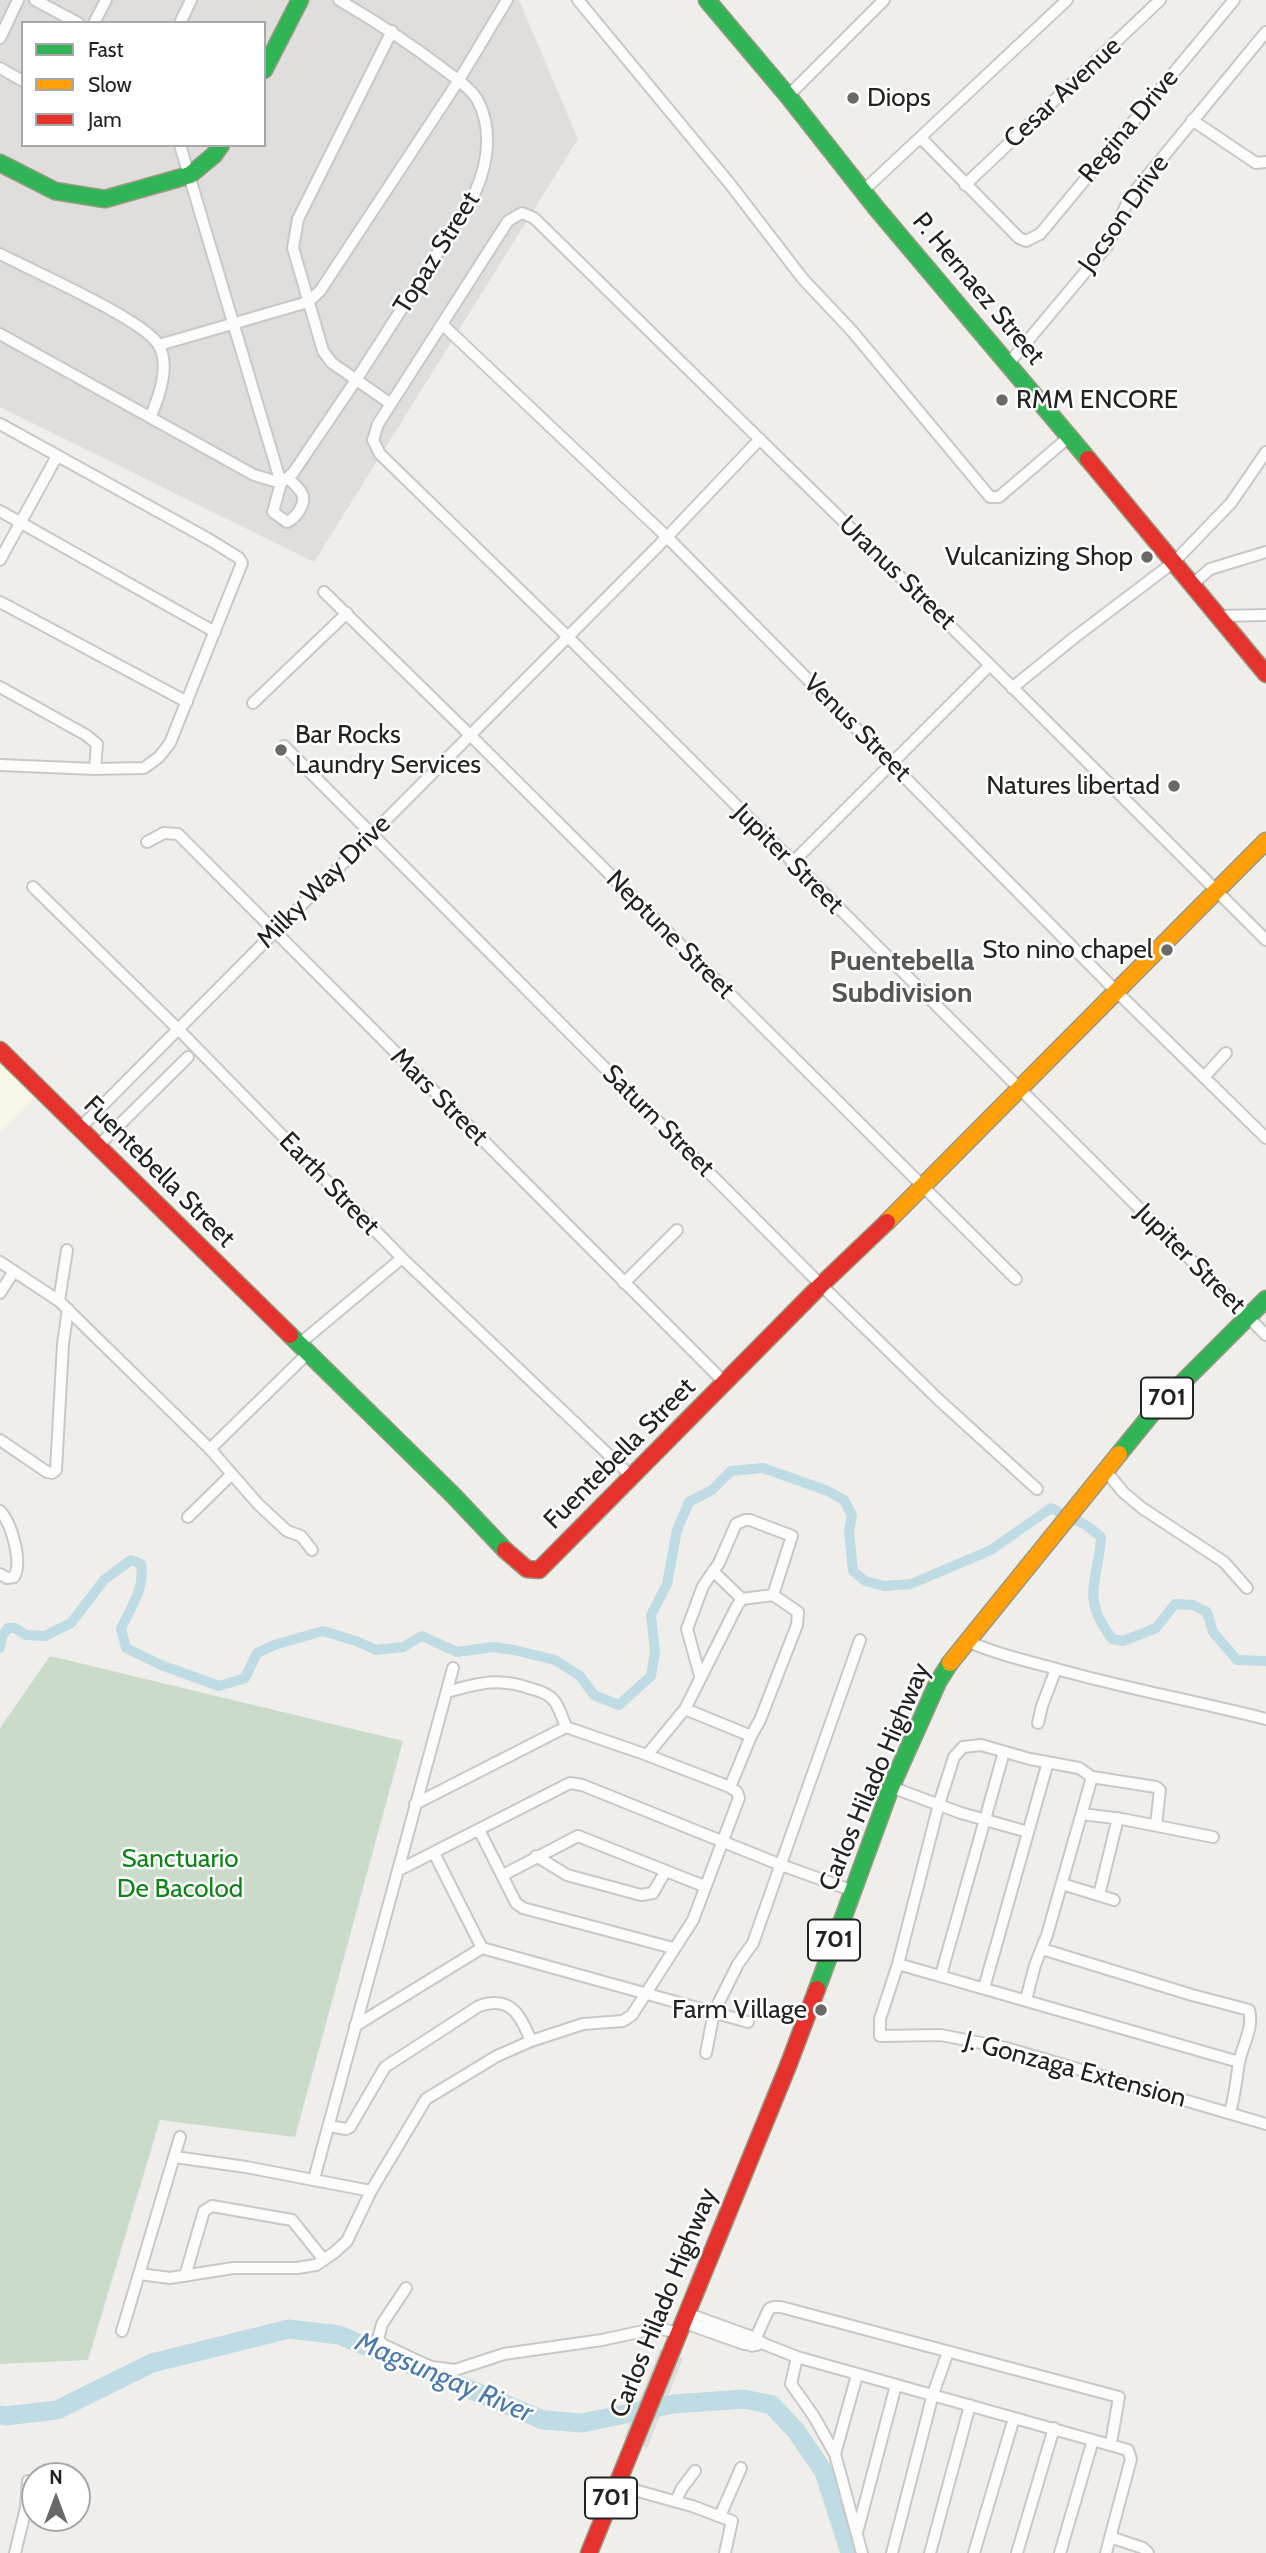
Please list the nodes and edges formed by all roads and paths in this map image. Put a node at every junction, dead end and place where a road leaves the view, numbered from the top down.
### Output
1 (18, 0) edge
2 (35, 0) edge
3 (106, 0) edge
4 (191, 0) edge
5 (300, 0) edge
6 (339, 0) edge
7 (507, 0) edge
8 (578, 0) edge
9 (707, 0) edge
10 (884, 0) edge
11 (1067, 0) edge
12 (1160, 0) edge
13 (1234, 0) edge
14 (74, 21) edge
15 (95, 21) edge
16 (181, 21) edge
17 (392, 31) junction
18 (1266, 32) edge
19 (0, 38) edge
20 (266, 66) edge
21 (0, 68) edge
22 (21, 80) edge
23 (459, 80) junction
24 (788, 96) junction
25 (1192, 120) junction
26 (921, 138) junction
27 (181, 147) edge
28 (220, 147) edge
29 (1266, 162) edge
30 (0, 163) edge
31 (190, 175) junction
32 (965, 185) junction
33 (863, 191) junction
34 (0, 254) edge
35 (308, 302) junction
36 (234, 324) junction
37 (442, 324) junction
38 (0, 334) edge
39 (159, 345) junction
40 (1009, 363) junction
41 (356, 380) junction
42 (391, 404) junction
43 (151, 416) junction
44 (0, 424) edge
45 (1069, 437) junction
46 (760, 439) junction
47 (1266, 452) edge
48 (57, 456) junction
49 (285, 480) junction
50 (0, 511) edge
51 (21, 523) junction
52 (667, 537) junction
53 (1266, 552) edge
54 (0, 560) edge
55 (1174, 562) junction
56 (1192, 585) junction
57 (324, 592) dead end
58 (0, 602) edge
59 (347, 613) junction
60 (1266, 615) edge
61 (1218, 616) junction
62 (215, 632) junction
63 (567, 636) junction
64 (990, 664) junction
65 (1266, 674) edge
66 (0, 687) edge
67 (1012, 688) junction
68 (187, 702) junction
69 (253, 703) dead end
70 (471, 736) junction
71 (284, 746) dead end
72 (891, 762) junction
73 (0, 765) edge
74 (95, 769) junction
75 (372, 835) junction
76 (1266, 841) edge
77 (147, 842) dead end
78 (792, 863) junction
79 (33, 887) dead end
80 (1215, 891) junction
81 (275, 930) junction
82 (1266, 940) edge
83 (1115, 990) junction
84 (178, 1029) junction
85 (0, 1050) edge
86 (1226, 1054) dead end
87 (188, 1057) dead end
88 (1203, 1077) junction
89 (1019, 1087) junction
90 (80, 1128) junction
91 (1266, 1138) edge
92 (98, 1146) junction
93 (923, 1188) junction
94 (677, 1230) dead end
95 (66, 1250) dead end
96 (401, 1258) junction
97 (0, 1262) edge
98 (14, 1271) junction
99 (1016, 1279) dead end
100 (624, 1283) junction
101 (821, 1285) junction
102 (0, 1293) edge
103 (1266, 1299) edge
104 (59, 1301) junction
105 (68, 1309) junction
106 (1247, 1317) junction
107 (1266, 1335) edge
108 (303, 1349) junction
109 (725, 1383) junction
110 (0, 1440) edge
111 (210, 1449) junction
112 (1105, 1470) junction
113 (231, 1475) junction
114 (631, 1476) junction
115 (1037, 1489) dead end
116 (0, 1511) edge
117 (188, 1517) dead end
118 (312, 1550) dead end
119 (713, 1571) junction
120 (0, 1574) edge
121 (1247, 1588) dead end
122 (773, 1595) junction
123 (742, 1600) junction
124 (860, 1640) dead end
125 (967, 1641) junction
126 (453, 1668) dead end
127 (1056, 1670) junction
128 (700, 1676) junction
129 (447, 1692) junction
130 (685, 1709) junction
131 (1266, 1718) edge
132 (1038, 1723) dead end
133 (566, 1727) junction
134 (751, 1736) junction
135 (1004, 1752) junction
136 (647, 1755) junction
137 (1048, 1762) junction
138 (1092, 1777) junction
139 (730, 1787) junction
140 (891, 1787) junction
141 (415, 1804) junction
142 (939, 1804) junction
143 (1082, 1814) junction
144 (1118, 1818) junction
145 (985, 1819) junction
146 (1156, 1825) junction
147 (479, 1830) junction
148 (1028, 1832) junction
149 (1213, 1836) dead end
150 (721, 1841) junction
151 (434, 1853) junction
152 (536, 1856) junction
153 (781, 1865) junction
154 (399, 1870) junction
155 (665, 1871) junction
156 (503, 1875) junction
157 (1062, 1884) junction
158 (704, 1886) junction
159 (851, 1889) junction
160 (1098, 1895) junction
161 (1114, 1899) dead end
162 (482, 1948) junction
163 (674, 1948) junction
164 (1042, 1949) junction
165 (898, 1964) junction
166 (941, 1975) junction
167 (984, 1988) junction
168 (646, 1994) junction
169 (1026, 2000) junction
170 (714, 2012) junction
171 (748, 2022) dead end
172 (355, 2026) junction
173 (531, 2041) junction
174 (706, 2053) dead end
175 (1239, 2062) junction
176 (1230, 2112) junction
177 (1266, 2124) edge
178 (329, 2126) junction
179 (180, 2137) dead end
180 (175, 2157) junction
181 (314, 2179) junction
182 (371, 2191) junction
183 (324, 2260) junction
184 (140, 2274) junction
185 (185, 2276) junction
186 (405, 2288) dead end
187 (682, 2323) junction
188 (122, 2330) dead end
189 (757, 2343) junction
190 (948, 2352) junction
191 (797, 2357) junction
192 (858, 2375) junction
193 (896, 2385) junction
194 (933, 2394) junction
195 (970, 2405) junction
196 (1014, 2418) junction
197 (1054, 2428) junction
198 (1093, 2440) junction
199 (1111, 2444) junction
200 (835, 2454) junction
201 (741, 2468) dead end
202 (695, 2471) dead end
203 (616, 2485) junction
204 (676, 2501) junction
205 (720, 2516) junction
206 (21, 2528) edge
207 (857, 2532) junction
208 (1110, 2537) junction
209 (15, 2553) edge
210 (589, 2553) edge
211 (725, 2553) edge
212 (862, 2553) edge
213 (892, 2553) edge
214 (930, 2553) edge
215 (974, 2553) edge
216 (1017, 2553) edge
217 (1060, 2553) edge
218 (1106, 2553) edge
219 (1147, 2553) edge

1 - 19 street
2 - 14 street
3 - 15 street
4 - 16 street
5 - 20 main road
6 - 17 street, Topaz Street
7 - 23 street
8 - 45 street
9 - 24 main road, P. Hernaez Street
10 - 24 street
11 - 26 street
12 - 32 street, Cesar Avenue
13 - 32 street, Regina Drive
17 - 23 street, Topaz Street
17 - 35 street
18 - 25 street, Jocson Drive
21 - 22 street
23 - 35 street
23 - 41 street, Topaz Street
24 - 33 main road, P. Hernaez Street
25 - 29 street
25 - 40 street, Jocson Drive
26 - 32 street
26 - 33 street
27 - 31 street
28 - 31 main road
30 - 31 main road
31 - 36 street
33 - 40 main road, P. Hernaez Street
34 - 39 street
35 - 36 street
35 - 41 street
36 - 39 street
36 - 49 street
37 - 42 street
37 - 46 street, Uranus Street
37 - 52 street, Venus Street
38 - 43 street
39 - 43 street
40 - 45 main road, P. Hernaez Street
41 - 42 street
41 - 49 street, Topaz Street
42 - 63 street, Jupiter Street
43 - 49 street
44 - 48 street
45 - 55 main road, P. Hernaez Street
46 - 52 street, Milky Way Drive
46 - 64 street, Uranus Street
47 - 55 street
48 - 51 street
48 - 62 street
50 - 51 street
51 - 54 street
51 - 62 street
52 - 63 street, Milky Way Drive
52 - 72 street, Venus Street
53 - 56 street
55 - 56 main road, P. Hernaez Street
55 - 67 street
56 - 61 main road, P. Hernaez Street
57 - 59 street, Neptune Street
58 - 68 street
59 - 69 street
59 - 70 street, Neptune Street
60 - 61 street
61 - 65 main road, P. Hernaez Street
62 - 68 street
63 - 70 street, Milky Way Drive
63 - 78 street, Jupiter Street
64 - 67 street, Uranus Street
64 - 72 street
66 - 74 street
67 - 80 street, Uranus Street
68 - 74 street
70 - 75 street, Milky Way Drive
70 - 93 street, Neptune Street
71 - 75 street, Saturn Street
72 - 78 street
72 - 83 street, Venus Street
73 - 74 street
75 - 81 street, Milky Way Drive
75 - 101 street, Saturn Street
76 - 80 main road, Fuentebella Street
77 - 81 street, Mars Street
78 - 89 street, Jupiter Street
79 - 84 street, Earth Street
80 - 82 street, Uranus Street
80 - 83 main road, Fuentebella Street
81 - 84 street, Milky Way Drive
81 - 100 street, Mars Street
83 - 88 street, Venus Street
83 - 89 main road, Fuentebella Street
84 - 90 street, Milky Way Drive
84 - 96 street, Earth Street
85 - 90 main road, Fuentebella Street
86 - 88 street
87 - 92 street
88 - 91 street, Venus Street
89 - 93 main road, Fuentebella Street
89 - 106 street, Jupiter Street
90 - 92 main road, Fuentebella Street
92 - 108 main road, Fuentebella Street
93 - 99 street, Neptune Street
93 - 101 main road, Fuentebella Street
94 - 100 street
95 - 104 street
96 - 108 street
96 - 114 street, Earth Street
97 - 98 street
98 - 102 street
98 - 104 street
100 - 109 street, Mars Street
101 - 109 main road, Fuentebella Street
101 - 115 street, Saturn Street
103 - 106 main road, Carlos Hilado Highway / 701
104 - 105 street
105 - 110 street
105 - 111 street
106 - 107 street, Jupiter Street
106 - 112 main road, Carlos Hilado Highway / 701
108 - 111 street
108 - 114 main road, Fuentebella Street
109 - 114 main road, Fuentebella Street
111 - 113 street
112 - 121 street
112 - 125 main road, Carlos Hilado Highway / 701
113 - 117 street
113 - 118 street
116 - 120 street
119 - 122 street
119 - 123 street
119 - 128 street
122 - 123 street
122 - 134 street
123 - 128 street
124 - 153 street
125 - 127 street
125 - 140 main road, Carlos Hilado Highway / 701
126 - 129 street
127 - 131 street
127 - 132 street
128 - 130 street
129 - 133 street
129 - 141 street
130 - 134 street
130 - 136 street
133 - 136 street
133 - 141 street
134 - 139 street
135 - 137 street
135 - 142 street
135 - 145 street
136 - 139 street
137 - 138 street
137 - 148 street
138 - 143 street
138 - 146 street
139 - 150 street
140 - 142 street
140 - 159 main road, Carlos Hilado Highway / 701
141 - 154 street
142 - 145 street
142 - 165 street
143 - 144 street
143 - 157 street
144 - 146 street
144 - 160 street
145 - 148 street
145 - 166 street
146 - 149 street
147 - 150 street
147 - 151 street
147 - 156 street
148 - 167 street
150 - 153 street
150 - 158 street
151 - 154 street
151 - 162 street
152 - 155 street
152 - 155 street
152 - 156 street
153 - 159 street
153 - 170 street
154 - 172 street
155 - 158 street
156 - 163 street
157 - 160 street
157 - 164 street
158 - 163 street
159 - 187 main road, Carlos Hilado Highway / 701
160 - 161 street
162 - 168 street
162 - 172 street
163 - 168 street
164 - 169 street
164 - 175 street
165 - 166 street
165 - 176 street, J. Gonzaga Extension
166 - 167 street
167 - 169 street
168 - 170 street
168 - 173 street
169 - 175 street
170 - 171 street
170 - 174 street
172 - 178 street
173 - 178 street
173 - 182 street
175 - 176 street
176 - 177 street, J. Gonzaga Extension
178 - 181 street
179 - 180 street
180 - 181 street
180 - 184 street
181 - 182 street
182 - 183 street
183 - 185 street
183 - 185 street
184 - 185 street
184 - 188 street
186 - 187 street
187 - 189 street
187 - 203 main road, Carlos Hilado Highway / 701
189 - 190 street
189 - 191 street
190 - 194 street
190 - 199 street
191 - 192 street
191 - 200 street
192 - 193 street
192 - 200 street
193 - 194 street
193 - 207 street
194 - 195 street
194 - 213 street
195 - 196 street
195 - 214 street
196 - 197 street
196 - 215 street
197 - 198 street
197 - 216 street
198 - 199 street
198 - 217 street
199 - 208 street
200 - 207 street
201 - 205 street
202 - 204 street
203 - 204 street
203 - 210 main road, Carlos Hilado Highway / 701
204 - 205 street
205 - 211 street
206 - 209 street
207 - 212 street
208 - 218 street
208 - 219 street

